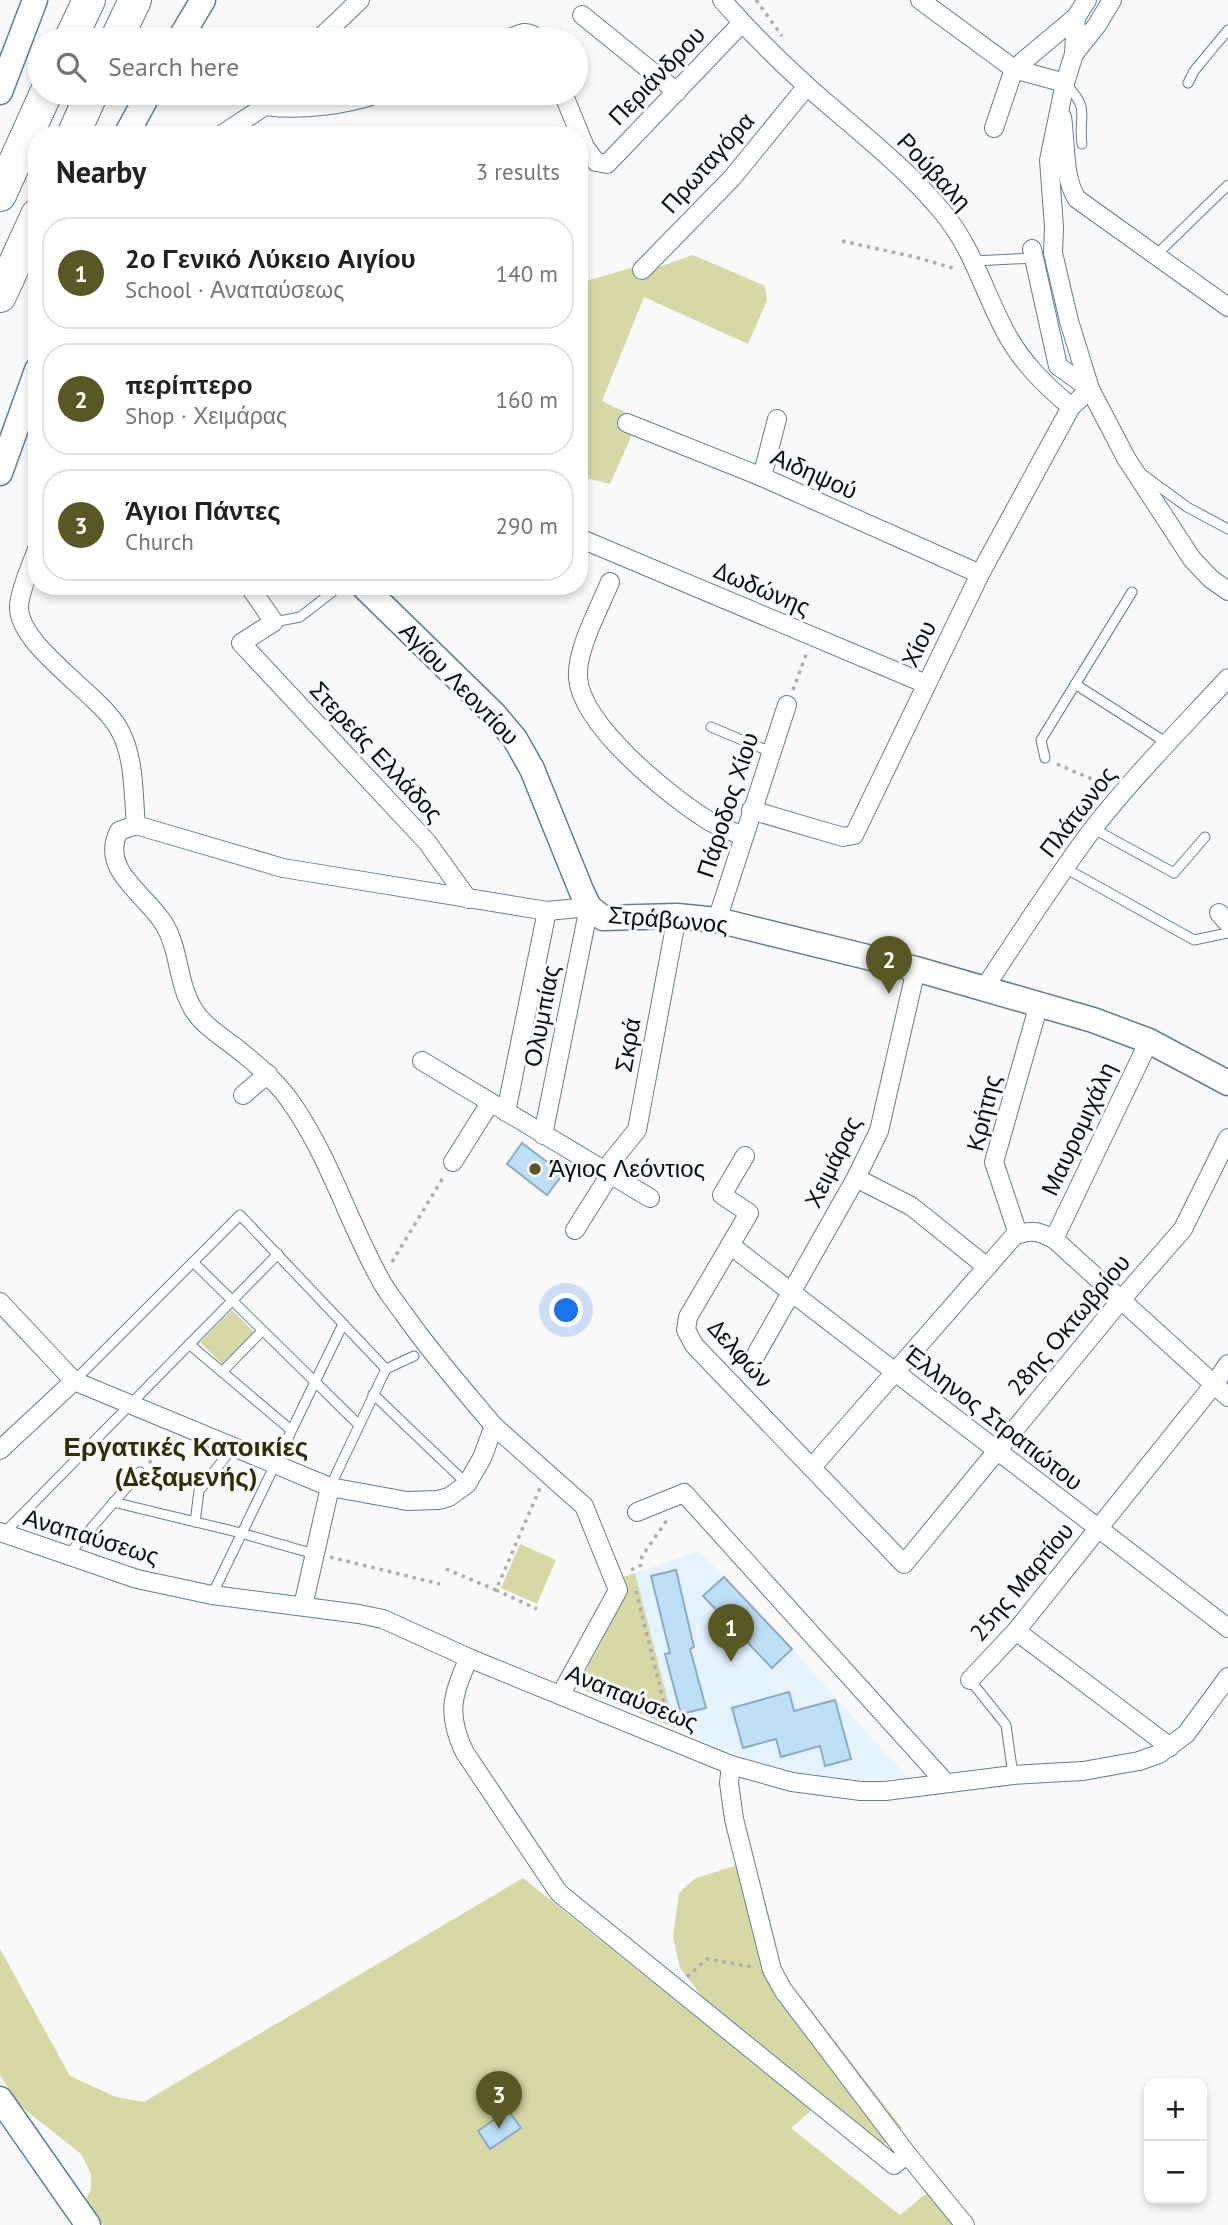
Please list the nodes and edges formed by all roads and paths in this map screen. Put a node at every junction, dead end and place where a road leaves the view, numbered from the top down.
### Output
1 (35, 0) edge
2 (89, 0) edge
3 (135, 0) edge
4 (203, 0) edge
5 (360, 0) edge
6 (722, 0) edge
7 (756, 0) edge
8 (920, 0) edge
9 (1087, 0) edge
10 (1112, 0) edge
11 (582, 15) dead end
12 (1076, 17) junction
13 (742, 23) junction
14 (76, 28) edge
15 (122, 28) edge
16 (186, 28) edge
17 (331, 28) edge
18 (1228, 30) edge
19 (782, 35) dead end
20 (1074, 54) junction
21 (1014, 69) junction
22 (1065, 83) junction
23 (1188, 83) dead end
24 (807, 86) junction
25 (0, 92) edge
26 (677, 92) junction
27 (1061, 104) junction
28 (41, 105) edge
29 (87, 105) edge
30 (142, 105) edge
31 (261, 105) edge
32 (280, 105) edge
33 (318, 105) edge
34 (567, 105) edge
35 (31, 126) edge
36 (77, 126) edge
37 (131, 126) edge
38 (234, 126) edge
39 (574, 126) edge
40 (994, 128) dead end
41 (28, 133) edge
42 (1082, 144) dead end
43 (588, 154) edge
44 (1228, 184) edge
45 (0, 195) edge
46 (28, 235) edge
47 (842, 241) dead end
48 (1033, 253) joint
49 (1156, 256) junction
50 (977, 267) junction
51 (642, 270) dead end
52 (0, 296) edge
53 (1228, 307) edge
54 (1090, 389) junction
55 (28, 393) edge
56 (1071, 407) junction
57 (28, 419) edge
58 (777, 419) dead end
59 (627, 423) dead end
60 (3, 458) edge
61 (1132, 467) junction
62 (762, 477) junction
63 (1228, 529) edge
64 (588, 542) edge
65 (980, 574) junction
66 (28, 575) edge
67 (610, 582) dead end
68 (1228, 591) edge
69 (1132, 592) dead end
70 (256, 595) edge
71 (328, 595) edge
72 (372, 595) edge
73 (274, 622) junction
74 (813, 637) junction
75 (1228, 678) edge
76 (926, 684) junction
77 (1075, 684) junction
78 (787, 705) joint
79 (711, 727) dead end
80 (1167, 743) junction
81 (771, 752) junction
82 (1045, 758) joint
83 (1124, 792) junction
84 (751, 810) junction
85 (136, 825) junction
86 (1094, 829) junction
87 (743, 836) junction
88 (1205, 837) dead end
89 (1065, 868) junction
90 (468, 900) junction
91 (589, 907) junction
92 (547, 911) junction
93 (677, 916) junction
94 (717, 920) junction
95 (1228, 933) edge
96 (916, 969) junction
97 (983, 990) junction
98 (1039, 1003) junction
99 (1149, 1041) junction
100 (422, 1061) dead end
101 (268, 1074) junction
102 (1228, 1083) edge
103 (243, 1095) dead end
104 (490, 1103) junction
105 (506, 1112) junction
106 (543, 1135) junction
107 (1228, 1138) edge
108 (745, 1156) dead end
109 (453, 1163) joint
110 (606, 1174) junction
111 (856, 1178) junction
112 (650, 1198) dead end
113 (575, 1230) dead end
114 (1023, 1232) junction
115 (1054, 1239) junction
116 (730, 1245) junction
117 (278, 1254) junction
118 (394, 1259) dead end
119 (194, 1263) junction
120 (987, 1267) junction
121 (791, 1293) junction
122 (1121, 1300) junction
123 (232, 1301) junction
124 (0, 1302) edge
125 (343, 1324) junction
126 (262, 1331) junction
127 (189, 1344) junction
128 (414, 1356) dead end
129 (753, 1360) dead end
130 (1228, 1364) edge
131 (386, 1369) junction
132 (222, 1372) junction
133 (895, 1372) junction
134 (74, 1381) junction
135 (314, 1382) junction
136 (1215, 1383) junction
137 (373, 1394) junction
138 (1228, 1397) edge
139 (131, 1405) junction
140 (358, 1424) junction
141 (184, 1426) junction
142 (494, 1426) junction
143 (291, 1430) junction
144 (233, 1447) junction
145 (0, 1450) edge
146 (997, 1450) junction
147 (275, 1464) junction
148 (812, 1467) junction
149 (140, 1472) joint
150 (547, 1472) junction
151 (467, 1484) junction
152 (330, 1487) junction
153 (684, 1493) junction
154 (113, 1502) junction
155 (637, 1512) dead end
156 (195, 1522) junction
157 (1098, 1530) junction
158 (242, 1533) junction
159 (1, 1534) edge
160 (314, 1553) junction
161 (67, 1556) junction
162 (904, 1564) joint
163 (446, 1569) dead end
164 (632, 1574) dead end
165 (634, 1583) dead end
166 (440, 1584) dead end
167 (496, 1590) junction
168 (212, 1595) junction
169 (303, 1606) junction
170 (537, 1609) dead end
171 (1228, 1628) edge
172 (1016, 1631) junction
173 (469, 1658) junction
174 (1228, 1677) edge
175 (970, 1679) joint
176 (561, 1695) junction
177 (676, 1741) junction
178 (1170, 1747) junction
179 (731, 1765) junction
180 (1013, 1775) junction
181 (946, 1783) junction
182 (772, 1970) junction
183 (675, 1987) junction
184 (0, 2099) edge
185 (908, 2154) junction
186 (88, 2225) edge
187 (965, 2225) edge

1 - 25 street
2 - 14 highway
3 - 15 highway
4 - 16 street
5 - 17 street
6 - 13 street, Ρούβαλη
7 - 19 path
8 - 21 street
9 - 12 street
10 - 20 street
11 - 26 street
12 - 20 street
12 - 21 street
13 - 24 street, Ρούβαλη
13 - 26 street, Περιάνδρου
18 - 23 lane
20 - 22 street
21 - 22 street
21 - 40 street
22 - 27 street
22 - 42 lane
24 - 50 street, Ρούβαλη
24 - 51 street, Πρωταγόρα
26 - 43 street, Περιάνδρου
27 - 49 street
27 - 54 street
28 - 35 highway
29 - 36 highway
30 - 37 street
31 - 38 street
32 - 33 street
34 - 39 street
41 - 45 highway
44 - 49 lane
46 - 52 highway
47 - 50 path
48 - 50 lane
48 - 54 street
49 - 53 street
50 - 56 street, Ρούβαλη
54 - 56 street, Χίου
54 - 61 street
55 - 60 street
56 - 65 street, Χίου
57 - 60 street
58 - 62 street
59 - 62 street, Αιδηψού
61 - 63 lane
61 - 68 street
62 - 65 street, Αιδηψού
64 - 74 street, Δωδώνης
65 - 76 street, Χίου
66 - 85 street
67 - 87 street
69 - 77 lane
70 - 73 street
71 - 73 lane
72 - 91 street, Αγίου Λεοντίου
73 - 90 street, Στερεάς Ελλάδος
74 - 76 street, Δωδώνης
74 - 78 path
75 - 80 street, Πλάτωνος
76 - 84 street, Χίου
77 - 80 lane
77 - 82 lane
78 - 81 street, Πάροδος Χίου
79 - 81 lane
80 - 83 street, Πλάτωνος
81 - 84 street, Πάροδος Χίου
82 - 83 path
83 - 86 street, Πλάτωνος
84 - 87 street, Πάροδος Χίου
85 - 90 street, Στράβωνος
85 - 101 street
86 - 88 lane
86 - 89 street, Πλάτωνος
87 - 94 street, Πάροδος Χίου
89 - 95 lane
89 - 97 street, Πλάτωνος
90 - 92 street, Στράβωνος
91 - 92 street, Στράβωνος
91 - 93 street, Στράβωνος
91 - 106 street, Ολυμπίας
92 - 105 street
93 - 94 street, Στράβωνος
93 - 110 street, Σκρά
94 - 96 street, Στράβωνος
96 - 97 street, Στράβωνος
96 - 111 street, Χειμάρας
97 - 98 street, Στράβωνος
98 - 99 street, Στράβωνος
98 - 114 street, Κρήτης
99 - 102 street, Στράβωνος
99 - 115 street, Μαυρομιχάλη
100 - 104 street
101 - 103 street
101 - 142 street
104 - 105 street
104 - 109 street
105 - 106 street
106 - 110 street
107 - 122 street, 28ης Οκτωβρίου
108 - 116 street, Δελφών
109 - 118 path
110 - 112 street
110 - 113 street, Σκρά
111 - 120 street
111 - 121 street, Χειμάρας
114 - 115 street
114 - 120 street
115 - 122 street
116 - 121 street, Έλληνος Στρατιώτου
116 - 148 street, Δελφών
117 - 119 lane
117 - 123 lane
117 - 125 lane
119 - 123 lane
119 - 134 lane
120 - 133 street
121 - 129 street, Χειμάρας
121 - 133 street, Έλληνος Στρατιώτου
122 - 136 street
122 - 146 street, 28ης Οκτωβρίου
123 - 126 lane
123 - 127 lane
124 - 134 street
125 - 131 lane
125 - 135 lane
126 - 132 lane
126 - 135 lane
127 - 132 lane
127 - 139 lane
128 - 131 lane
130 - 136 street, 25ης Μαρτίου
131 - 137 lane
132 - 143 lane
133 - 146 street, Έλληνος Στρατιώτου
133 - 148 street
134 - 139 street
134 - 145 street
135 - 140 lane
135 - 143 lane
136 - 138 street
136 - 157 street, 25ης Μαρτίου
137 - 140 lane
137 - 151 lane
139 - 141 street
139 - 159 lane
140 - 152 lane
141 - 144 street
141 - 149 path
142 - 150 street
142 - 151 street
143 - 147 lane
144 - 147 street
144 - 156 lane
146 - 157 street, Έλληνος Στρατιώτου
146 - 162 street, 28ης Οκτωβρίου
147 - 152 street
147 - 158 lane
148 - 162 street, Δελφών
149 - 154 lane
150 - 167 path
150 - 176 street
151 - 152 street
152 - 160 street
153 - 155 street
153 - 164 path
153 - 181 street
154 - 156 lane
154 - 161 lane
156 - 158 lane
157 - 171 street, Έλληνος Στρατιώτου
157 - 172 street, 25ης Μαρτίου
158 - 160 lane
158 - 168 lane
159 - 161 street, Αναπαύσεως
160 - 166 path
160 - 169 street
161 - 168 street, Αναπαύσεως
163 - 167 path
165 - 177 path
167 - 170 path
168 - 169 street, Αναπαύσεως
169 - 173 street, Αναπαύσεως
172 - 175 street, 25ης Μαρτίου
172 - 178 street
173 - 176 street, Αναπαύσεως
173 - 183 street
174 - 178 street, Αναπαύσεως
175 - 180 lane, 25ης Μαρτίου
176 - 177 street, Αναπαύσεως
177 - 179 street, Αναπαύσεως
178 - 180 street, Αναπαύσεως
179 - 181 street, Αναπαύσεως
179 - 182 street
180 - 181 street, Αναπαύσεως
182 - 183 path
182 - 185 street
183 - 185 street
184 - 186 street
185 - 187 street

